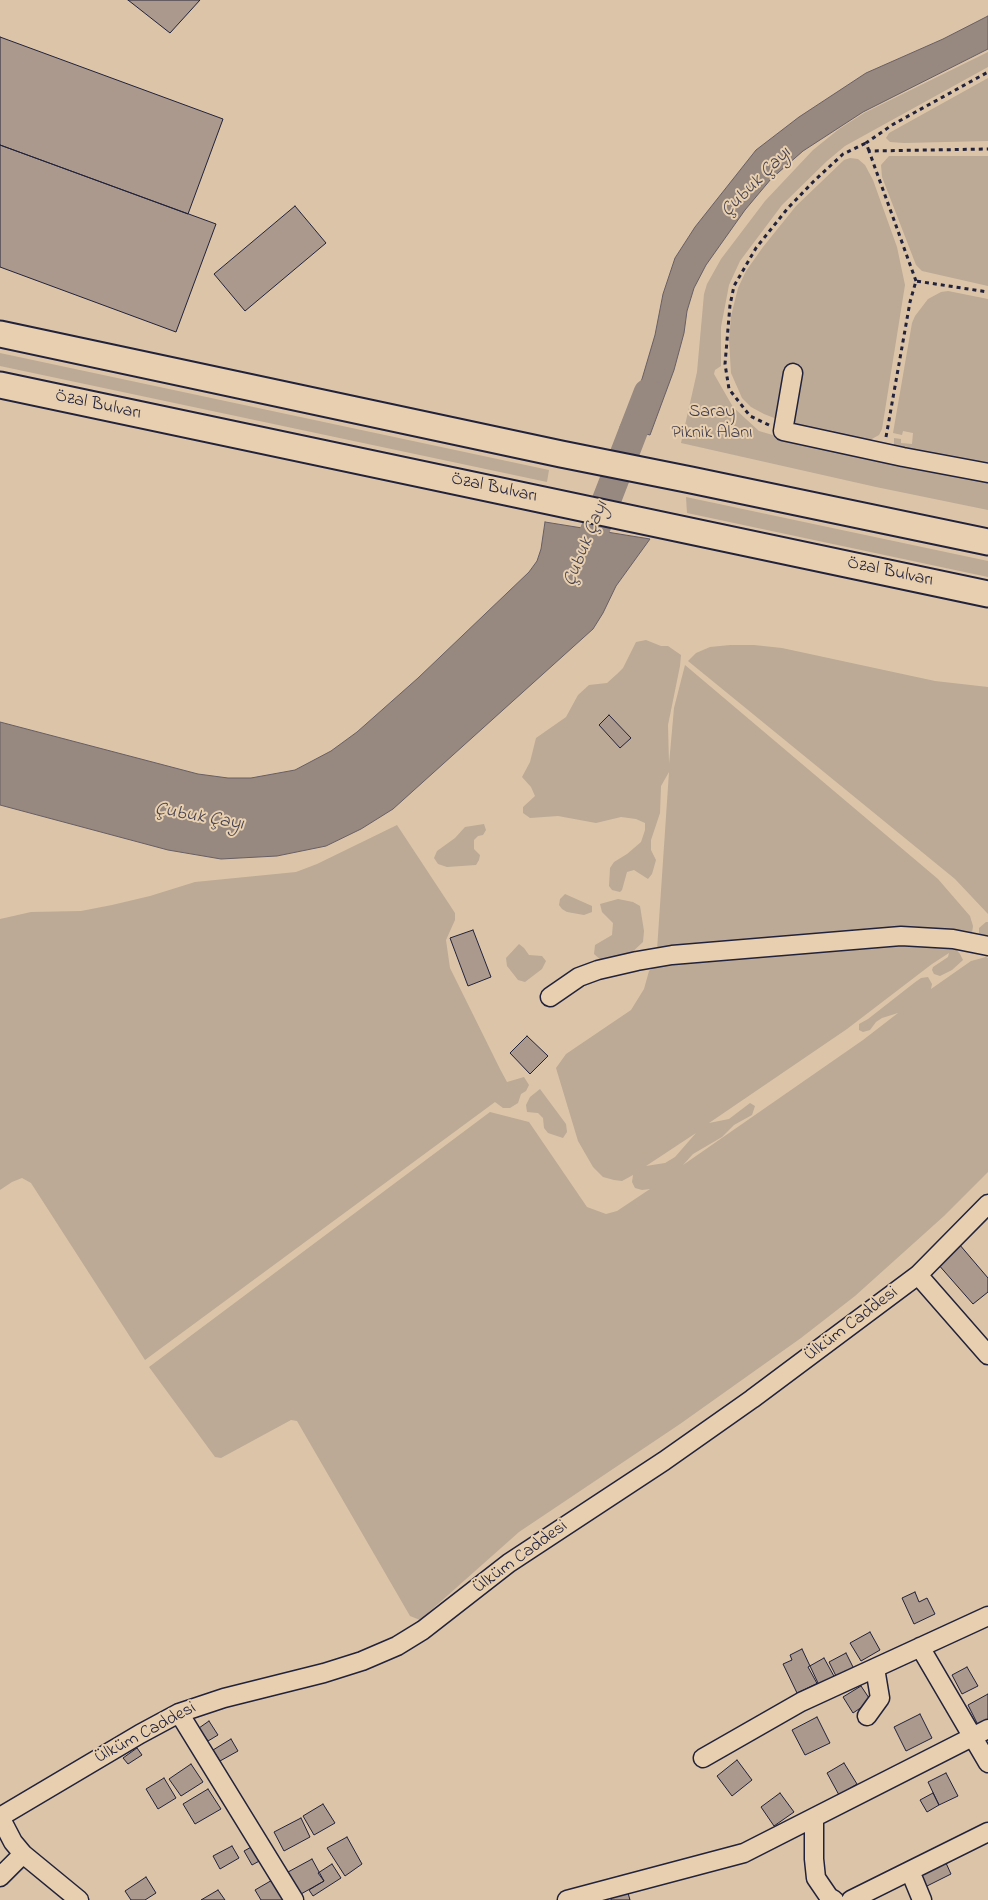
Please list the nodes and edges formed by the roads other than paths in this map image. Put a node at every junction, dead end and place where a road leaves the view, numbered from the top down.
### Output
1 (0, 334) edge
2 (793, 373) dead end
3 (0, 385) edge
4 (988, 473) edge
5 (988, 542) edge
6 (988, 594) edge
7 (988, 946) edge
8 (550, 996) dead end
9 (988, 1204) edge
10 (918, 1275) junction
11 (988, 1355) edge
12 (988, 1616) edge
13 (920, 1647) junction
14 (875, 1668) junction
15 (180, 1713) junction
16 (867, 1716) dead end
17 (980, 1733) edge
18 (703, 1758) dead end
19 (988, 1762) edge
20 (0, 1817) edge
21 (814, 1819) junction
22 (988, 1832) edge
23 (23, 1854) junction
24 (910, 1871) junction
25 (0, 1876) edge
26 (79, 1900) edge
27 (294, 1900) edge
28 (567, 1900) edge
29 (834, 1900) edge
30 (851, 1900) edge
31 (922, 1900) edge

1 - 5 highway
2 - 4 street
3 - 6 highway, Özal Bulvarı
7 - 8 street
9 - 10 street, Ülküm Caddesi
10 - 11 street
10 - 15 street, Ülküm Caddesi
12 - 13 street
13 - 14 street
13 - 17 street
14 - 16 street
14 - 18 street
15 - 20 street, Ülküm Caddesi
15 - 27 street
17 - 19 street
17 - 21 street
20 - 23 street
21 - 28 street
21 - 29 street
22 - 24 street
23 - 25 street
23 - 26 street
24 - 30 street
24 - 31 street

